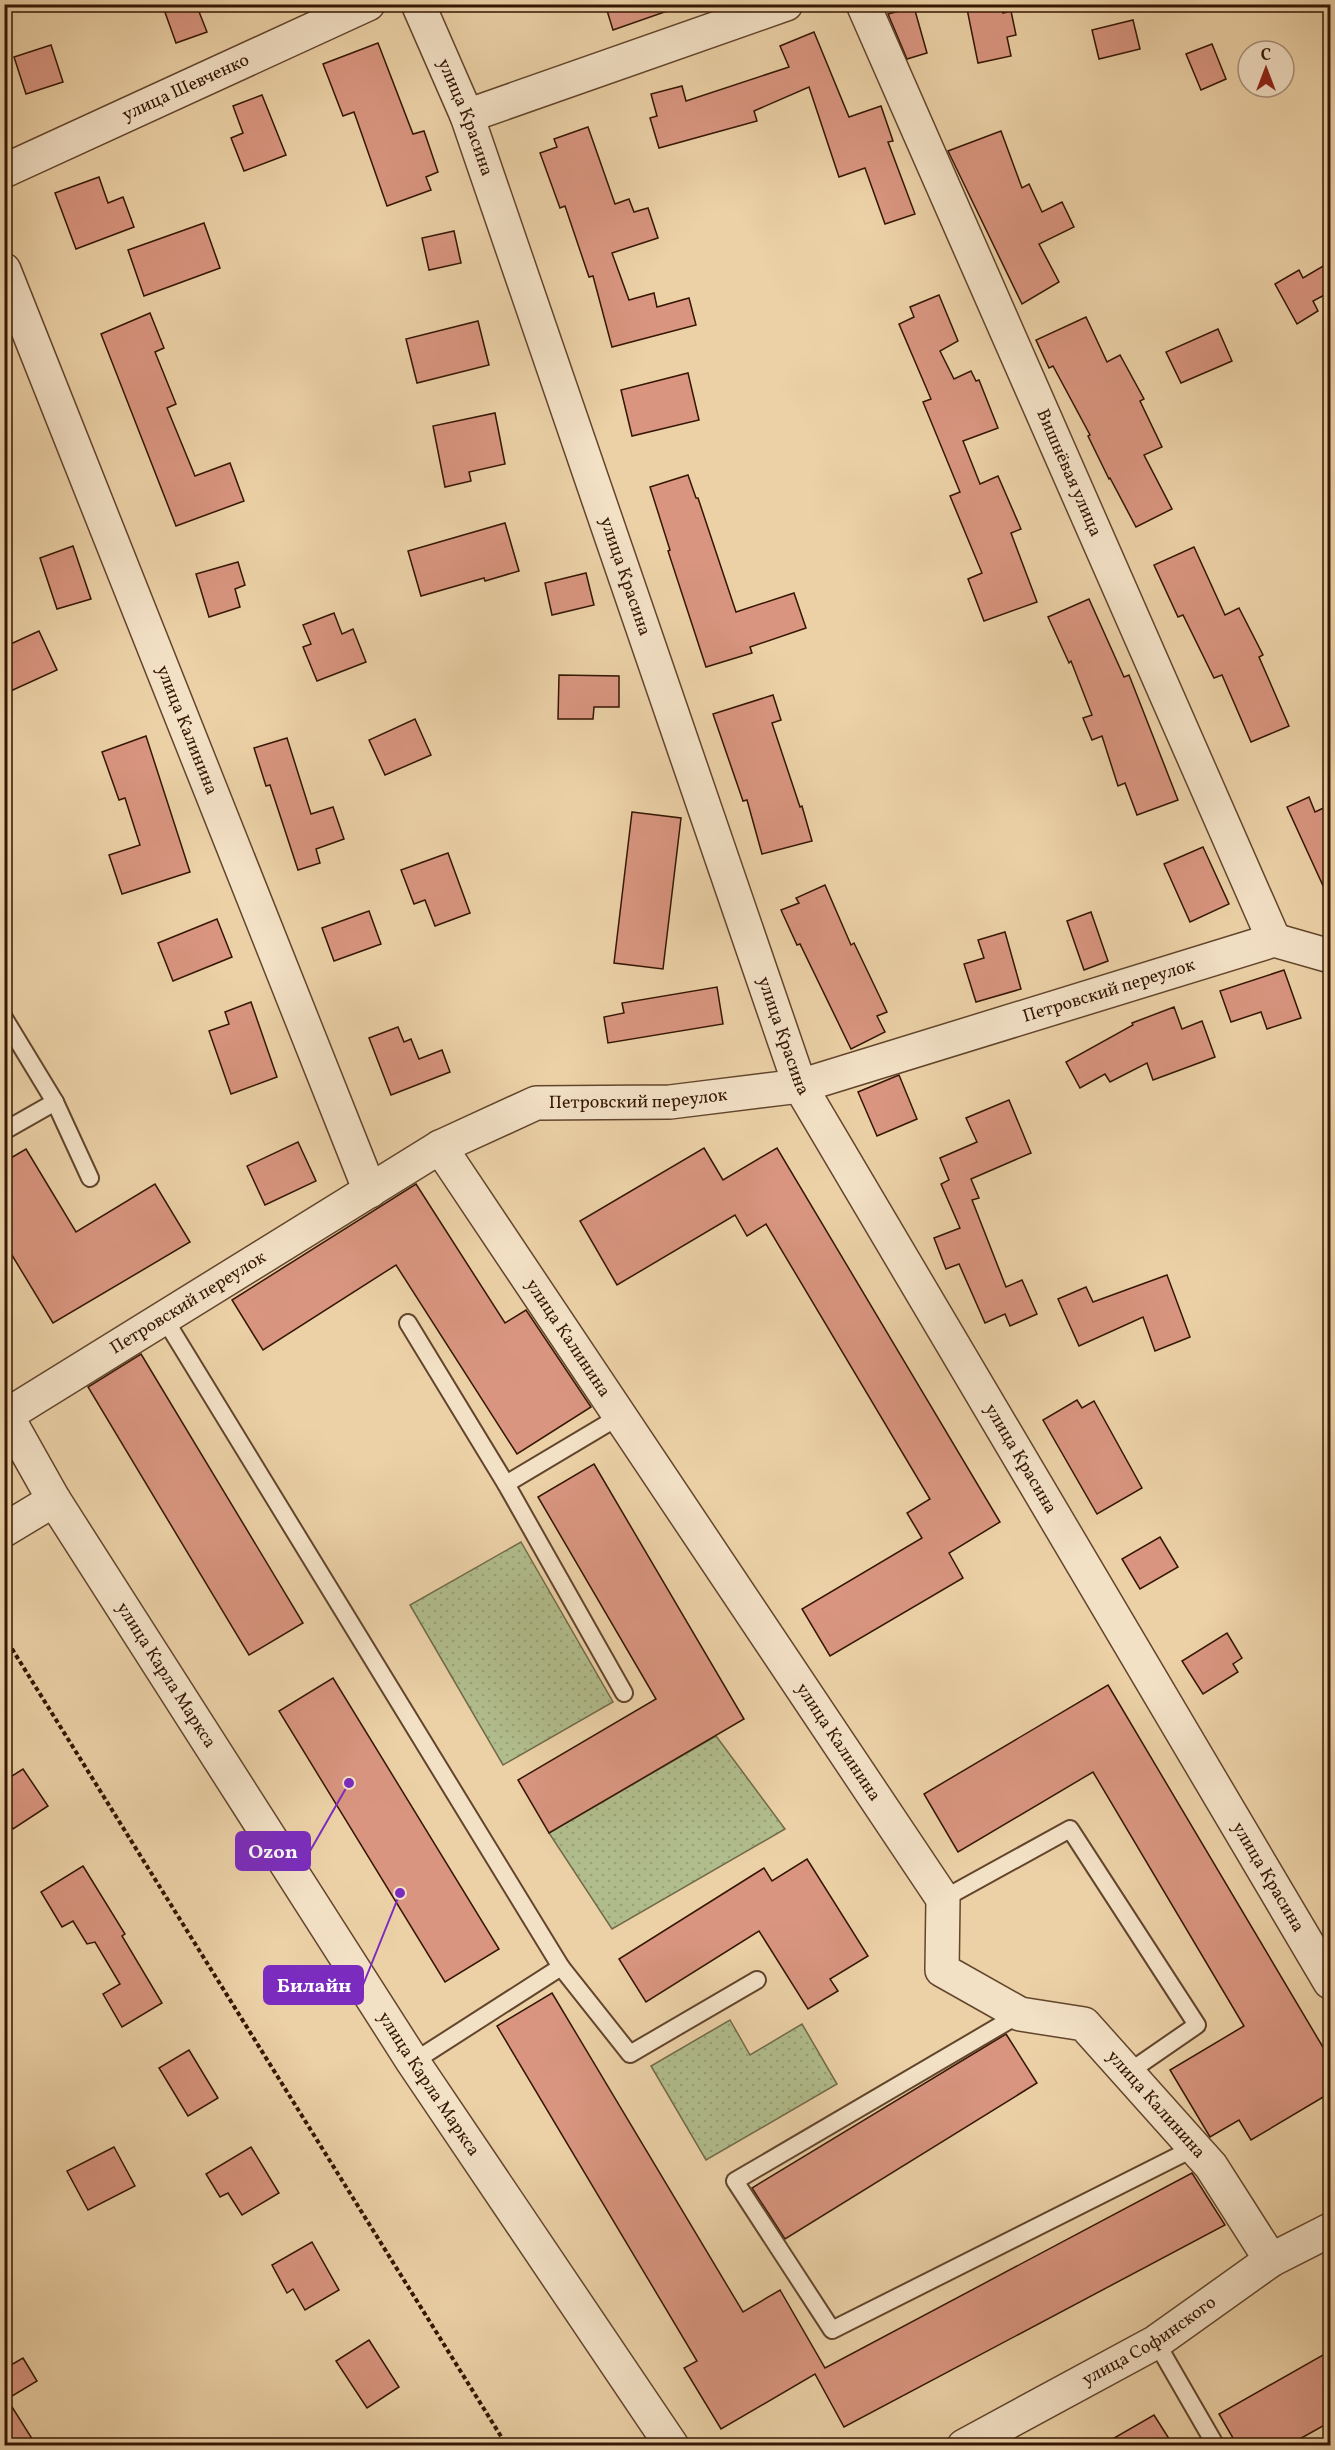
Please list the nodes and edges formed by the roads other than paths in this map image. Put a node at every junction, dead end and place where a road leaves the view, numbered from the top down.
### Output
1 (368, 4) edge
2 (418, 4) edge
3 (786, 4) edge
4 (863, 4) edge
5 (467, 116) junction
6 (4, 171) edge
7 (4, 270) edge
8 (1274, 940) junction
9 (1330, 956) edge
10 (4, 1018) edge
11 (800, 1086) junction
12 (55, 1102) junction
13 (4, 1131) edge
14 (440, 1147) junction
15 (90, 1178) dead end
16 (370, 1191) junction
17 (164, 1318) junction
18 (408, 1323) dead end
19 (6, 1413) edge
20 (620, 1416) junction
21 (506, 1484) junction
22 (54, 1500) junction
23 (4, 1530) edge
24 (624, 1693) dead end
25 (943, 1899) junction
26 (561, 1967) junction
27 (757, 1980) dead end
28 (1330, 1982) edge
29 (1020, 2014) junction
30 (413, 2062) junction
31 (1126, 2074) junction
32 (1194, 2148) junction
33 (1330, 2230) edge
34 (1271, 2260) junction
35 (1156, 2342) junction
36 (672, 2445) edge
37 (964, 2445) edge
38 (1216, 2445) edge

1 - 6 street, улица Шевченко
2 - 5 street, улица Красина
3 - 5 street
4 - 8 street, Вишнёвая улица
5 - 11 street, улица Красина
7 - 16 street, улица Калинина
8 - 9 street
8 - 11 street, Петровский переулок
10 - 12 lane
11 - 14 street, Петровский переулок
11 - 28 street, улица Красина
12 - 13 lane
12 - 15 lane
14 - 16 street, Петровский переулок
14 - 20 street, улица Калинина
16 - 17 street, Петровский переулок
17 - 19 street, Петровский переулок
17 - 26 lane
18 - 21 lane
19 - 22 street, улица Карла Маркса
20 - 21 lane
20 - 25 street, улица Калинина
21 - 24 lane
22 - 23 street
22 - 30 street, улица Карла Маркса
25 - 29 street, улица Калинина
25 - 31 lane
26 - 27 lane
26 - 30 lane
29 - 31 street, улица Калинина
29 - 32 lane
30 - 36 street, улица Карла Маркса
31 - 32 street, улица Калинина
32 - 34 street, улица Калинина
33 - 34 street, улица Софинского
34 - 35 street, улица Софинского
35 - 37 street, улица Софинского
35 - 38 lane

